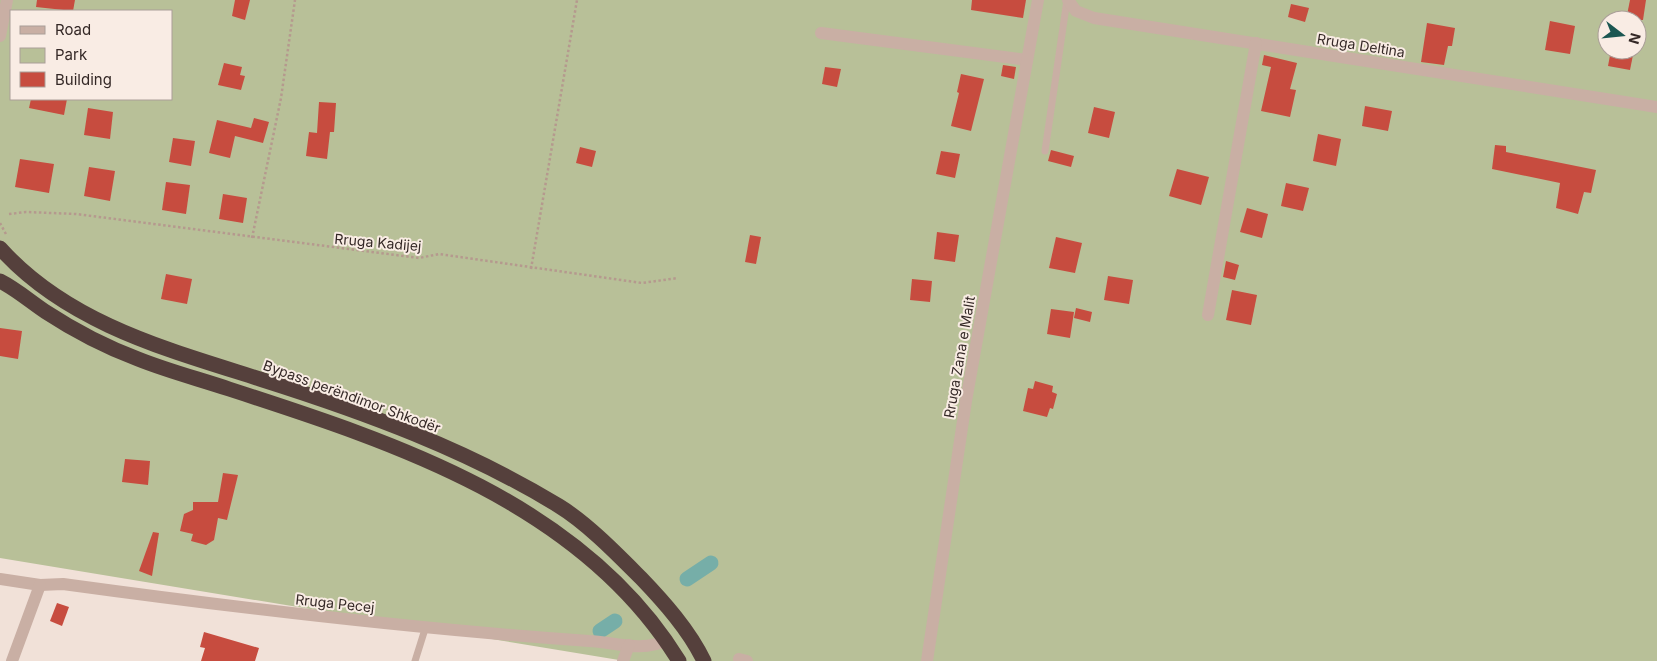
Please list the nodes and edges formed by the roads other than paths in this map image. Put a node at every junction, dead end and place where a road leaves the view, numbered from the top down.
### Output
1 (7, 0) edge
2 (1038, 0) edge
3 (1068, 0) edge
4 (821, 33) dead end
5 (0, 36) edge
6 (1256, 43) junction
7 (1027, 60) junction
8 (1657, 107) edge
9 (1045, 151) dead end
10 (0, 248) edge
11 (0, 281) edge
12 (1208, 315) dead end
13 (0, 579) edge
14 (40, 586) junction
15 (426, 626) junction
16 (666, 640) junction
17 (629, 645) junction
18 (12, 661) edge
19 (415, 661) edge
20 (623, 661) edge
21 (680, 661) edge
22 (704, 661) edge
23 (927, 661) edge

1 - 5 street
2 - 7 street, Rruga Zana e Malit
3 - 6 street, Rruga Deltina
3 - 9 lane, Rruga Deltina
4 - 7 street
6 - 8 street, Rruga Deltina
6 - 12 street
7 - 23 street, Rruga Zana e Malit
10 - 22 highway, Bypass perëndimor Shkodër
11 - 16 highway
13 - 14 street, Rruga Pecej
14 - 15 street, Rruga Pecej
14 - 18 street
15 - 17 street, Rruga Pecej
15 - 19 lane
16 - 17 street, Rruga Pecej
16 - 21 highway
17 - 20 street

